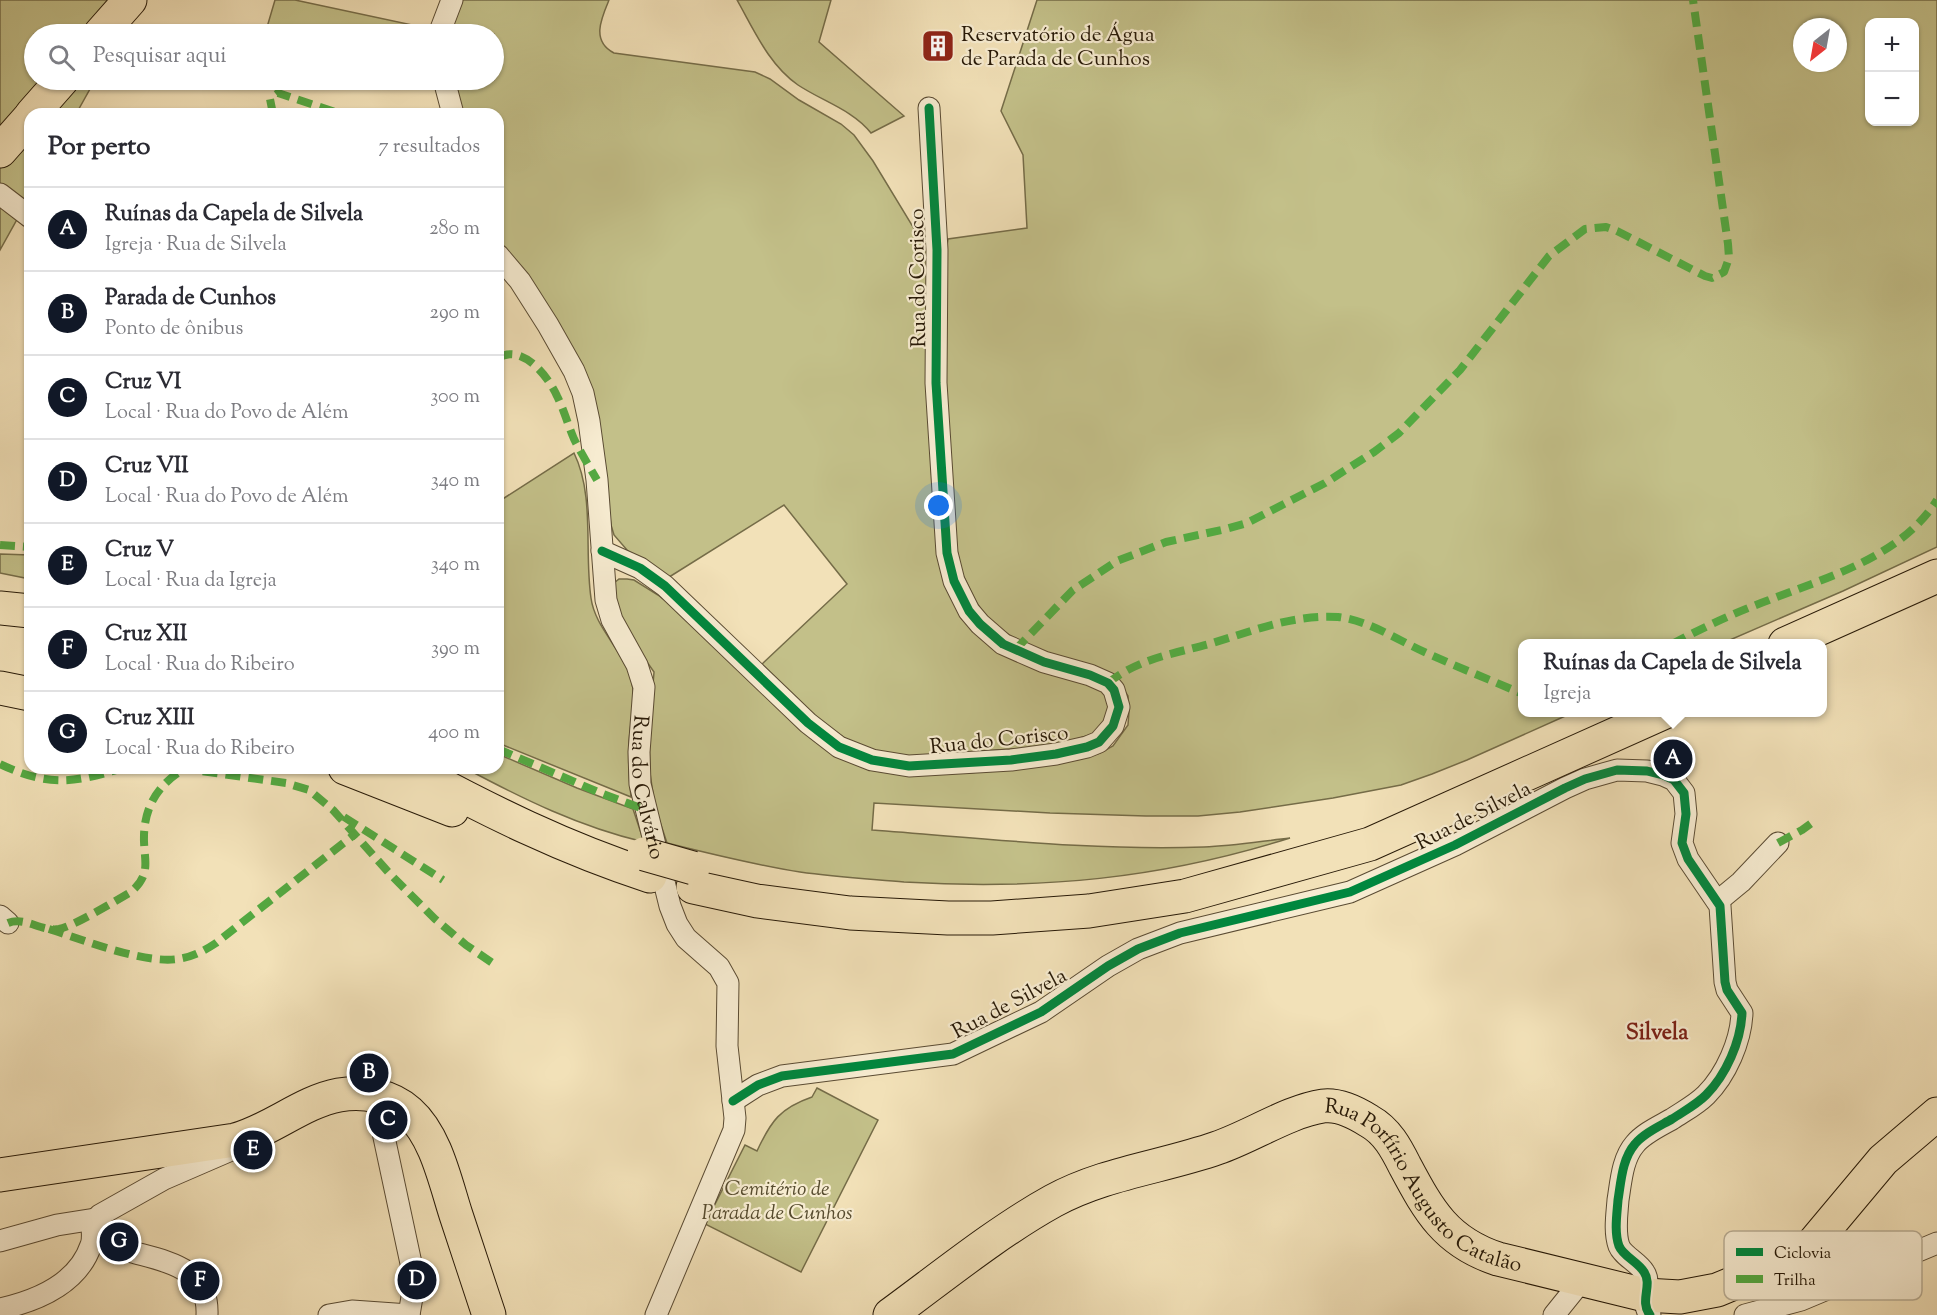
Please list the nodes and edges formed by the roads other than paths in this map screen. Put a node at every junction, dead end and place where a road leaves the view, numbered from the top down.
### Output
1 (130, 0) edge
2 (452, 0) edge
3 (109, 24) edge
4 (443, 24) edge
5 (53, 90) edge
6 (447, 90) edge
7 (37, 108) edge
8 (451, 108) edge
9 (929, 108) dead end
10 (24, 123) edge
11 (0, 152) edge
12 (0, 194) edge
13 (24, 212) edge
14 (504, 262) edge
15 (602, 552) junction
16 (1937, 576) edge
17 (1937, 592) edge
18 (0, 600) edge
19 (24, 602) edge
20 (0, 608) edge
21 (24, 610) edge
22 (1796, 639) edge
23 (1827, 641) edge
24 (0, 687) edge
25 (24, 693) edge
26 (1619, 717) edge
27 (1654, 717) edge
28 (360, 774) edge
29 (421, 774) edge
30 (461, 774) edge
31 (560, 843) junction
32 (1778, 843) dead end
33 (647, 865) junction
34 (693, 877) junction
35 (1718, 901) junction
36 (375, 1095) junction
37 (733, 1101) junction
38 (1937, 1114) edge
39 (252, 1136) junction
40 (0, 1175) edge
41 (0, 1189) edge
42 (94, 1228) junction
43 (1825, 1231) edge
44 (0, 1241) edge
45 (1937, 1243) edge
46 (1922, 1249) edge
47 (1583, 1279) junction
48 (1724, 1286) edge
49 (1801, 1300) edge
50 (1648, 1305) edge
51 (0, 1309) edge
52 (207, 1315) edge
53 (329, 1315) edge
54 (409, 1315) edge
55 (489, 1315) edge
56 (656, 1315) edge
57 (890, 1315) edge
58 (1554, 1315) edge
59 (1745, 1315) edge

1 - 3 main road
2 - 4 street
5 - 7 main road
6 - 8 street
9 - 15 street, Rua do Corisco
10 - 11 main road
12 - 13 street
14 - 15 street, Rua do Calvário
15 - 37 street, Rua do Calvário
16 - 22 main road
17 - 23 main road
18 - 19 main road
20 - 21 main road
24 - 25 main road
26 - 34 main road
27 - 34 main road
28 - 31 main road
29 - 31 main road
30 - 33 main road
31 - 33 main road
32 - 35 street
33 - 34 main road
35 - 37 street, Rua de Silvela
35 - 50 street, Rua de Silvela
36 - 39 main road
36 - 54 street
36 - 55 main road
37 - 56 street, Rua do Calvário
38 - 43 main road, Rua Porfírio Augusto Catalão
39 - 40 main road
39 - 42 street
40 - 41 street
42 - 44 street
42 - 51 street
42 - 52 street
45 - 46 street
47 - 50 main road, Rua Porfírio Augusto Catalão
47 - 57 main road, Rua Porfírio Augusto Catalão
47 - 58 street
48 - 50 main road, Rua Porfírio Augusto Catalão
49 - 59 street
53 - 54 street

